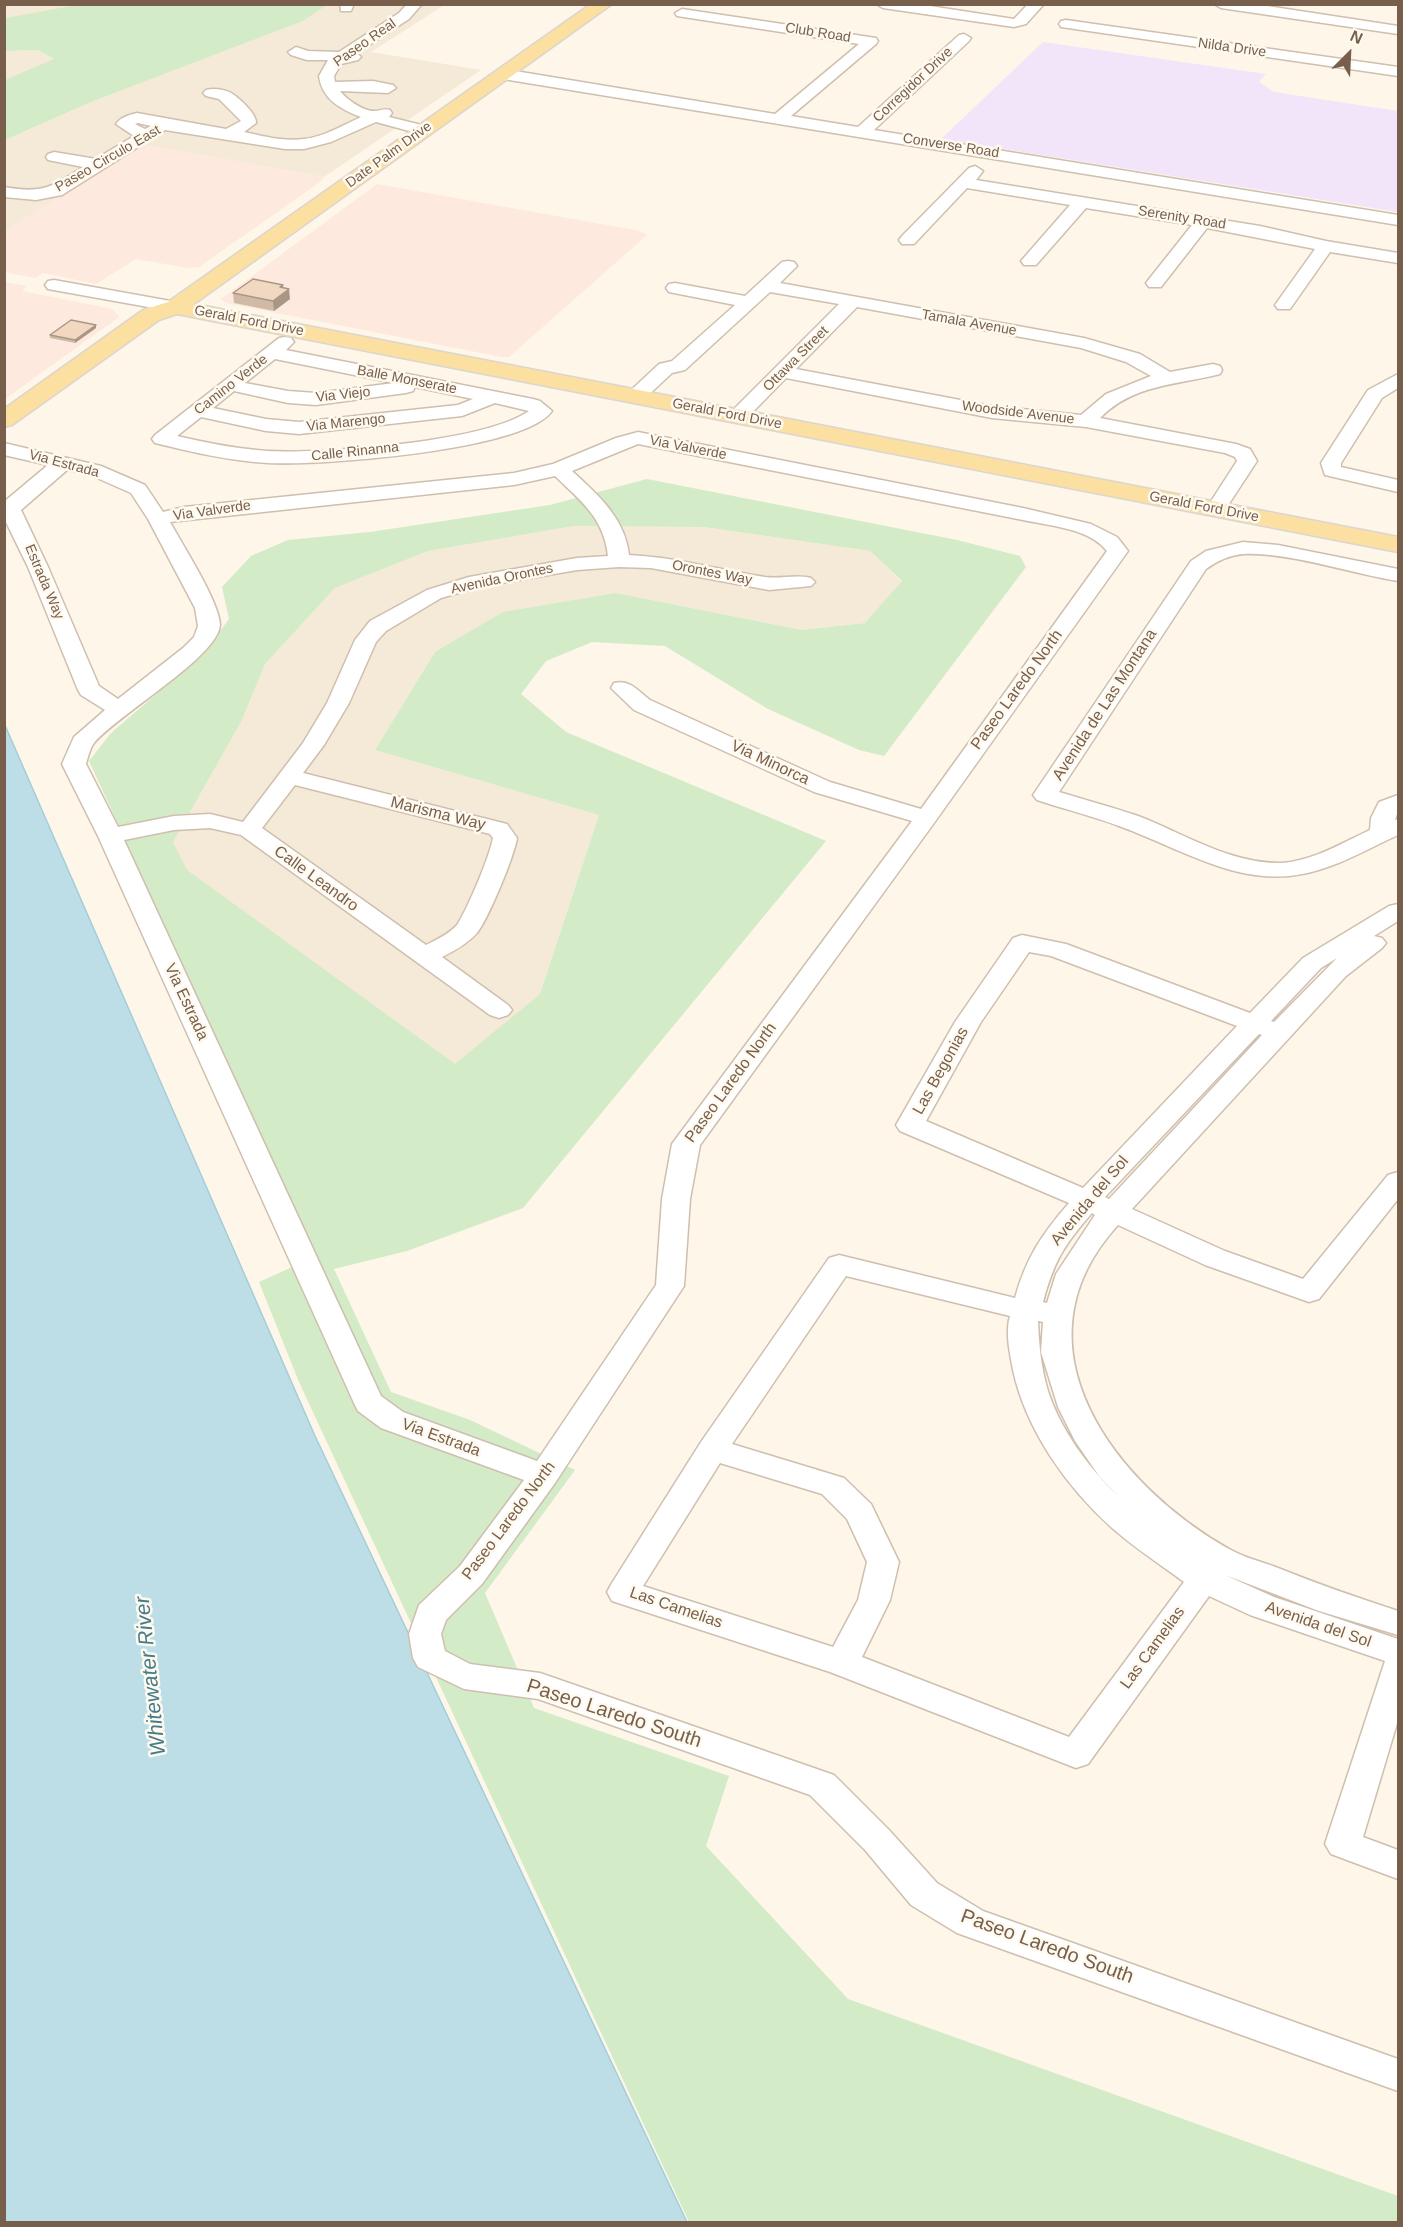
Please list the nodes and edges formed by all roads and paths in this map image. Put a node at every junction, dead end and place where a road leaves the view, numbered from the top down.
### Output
1 (415, 4) edge
2 (428, 4) edge
3 (603, 4) edge
4 (884, 4) edge
5 (1038, 4) edge
6 (1221, 4) edge
7 (1268, 8) edge
8 (682, 13) dead end
9 (1066, 24) dead end
10 (397, 25) junction
11 (1398, 30) edge
12 (964, 38) dead end
13 (1275, 41) junction
14 (296, 52) dead end
15 (348, 56) junction
16 (1252, 71) dead end
17 (1398, 72) edge
18 (502, 74) junction
19 (334, 87) junction
20 (388, 88) dead end
21 (211, 93) dead end
22 (379, 116) junction
23 (778, 119) junction
24 (171, 124) junction
25 (428, 127) junction
26 (862, 132) junction
27 (230, 134) junction
28 (145, 136) junction
29 (54, 157) dead end
30 (990, 157) junction
31 (99, 165) junction
32 (964, 183) junction
33 (4, 192) edge
34 (1082, 202) junction
35 (1398, 220) edge
36 (1203, 222) junction
37 (908, 240) dead end
38 (1326, 246) junction
39 (1398, 258) edge
40 (1030, 261) dead end
41 (788, 266) dead end
42 (1155, 283) dead end
43 (54, 285) dead end
44 (767, 286) junction
45 (675, 288) dead end
46 (853, 301) junction
47 (749, 302) junction
48 (1284, 305) dead end
49 (176, 308) junction
50 (300, 331) junction
51 (271, 353) junction
52 (1213, 370) dead end
53 (783, 372) junction
54 (1166, 377) junction
55 (1398, 380) edge
56 (421, 383) junction
57 (230, 385) junction
58 (493, 397) junction
59 (643, 397) junction
60 (198, 411) junction
61 (542, 411) joint
62 (11, 415) edge
63 (738, 416) junction
64 (1086, 421) junction
65 (4, 432) edge
66 (162, 439) joint
67 (4, 442) edge
68 (4, 449) edge
69 (4, 461) edge
70 (58, 467) junction
71 (559, 469) junction
72 (1398, 486) edge
73 (1216, 509) junction
74 (158, 519) junction
75 (1110, 541) joint
76 (1398, 545) edge
77 (619, 561) junction
78 (1398, 575) edge
79 (804, 582) dead end
80 (622, 688) dead end
81 (118, 709) junction
82 (290, 777) junction
83 (1398, 802) edge
84 (926, 819) junction
85 (249, 830) junction
86 (1390, 830) edge
87 (110, 836) junction
88 (1398, 910) edge
89 (1398, 926) edge
90 (423, 956) junction
91 (499, 1010) dead end
92 (1266, 1027) junction
93 (1398, 1181) edge
94 (1100, 1206) junction
95 (1025, 1310) junction
96 (1058, 1314) junction
97 (712, 1450) junction
98 (544, 1475) junction
99 (1212, 1569) junction
100 (1398, 1623) edge
101 (1398, 1652) edge
102 (430, 1658) joint
103 (842, 1663) junction
104 (1398, 1667) edge
105 (1398, 1865) edge
106 (1398, 2075) edge

1 - 10 street, Paseo Real
2 - 10 street, Paseo Real
3 - 18 main road, Date Palm Drive
4 - 5 street
6 - 7 street
7 - 11 street
7 - 13 street
8 - 23 street, Club Road
9 - 13 street, Nilda Drive
10 - 15 street, Paseo Real
12 - 26 street, Corregidor Drive
13 - 16 street
13 - 17 street, Nilda Drive
14 - 15 street
15 - 19 street, Paseo Real
18 - 23 street, Converse Road
18 - 25 main road, Date Palm Drive
19 - 20 street
19 - 22 street, Paseo Real
21 - 27 street
22 - 25 street, Paseo Real
22 - 27 street, Paseo Circulo East
23 - 26 street, Converse Road
24 - 27 street, Paseo Circulo East
24 - 28 street, Paseo Circulo East
24 - 28 street
25 - 49 main road, Date Palm Drive
26 - 30 street, Converse Road
28 - 31 street, Paseo Circulo East
29 - 31 street
30 - 32 street
30 - 35 street, Converse Road
31 - 33 street, Paseo Circulo East
32 - 34 street, Serenity Road
32 - 37 street
34 - 36 street, Serenity Road
34 - 40 street
36 - 38 street, Serenity Road
36 - 42 street
38 - 39 street, Serenity Road
38 - 48 street
41 - 44 street
43 - 49 street, Gerald Ford Drive
44 - 46 street, Tamala Avenue
44 - 47 street
45 - 47 street
46 - 53 street, Ottawa Street
46 - 54 street, Tamala Avenue
47 - 59 street
49 - 50 main road, Gerald Ford Drive
49 - 62 main road, Date Palm Drive
49 - 67 main road, Date Palm Drive
50 - 51 street, Camino Verde
50 - 59 main road, Gerald Ford Drive
51 - 56 street, Balle Monserate
51 - 57 street, Camino Verde
52 - 54 street
53 - 63 street, Ottawa Street
53 - 64 street, Woodside Avenue
54 - 64 street
55 - 72 street
56 - 57 street, Via Viejo
56 - 58 street, Balle Monserate
57 - 60 street, Camino Verde
58 - 60 street, Via Marengo
58 - 61 street, Balle Monserate
59 - 63 main road, Gerald Ford Drive
60 - 66 street, Camino Verde
61 - 66 street, Calle Rinanna
62 - 65 main road
63 - 73 main road, Gerald Ford Drive
64 - 73 street, Woodside Avenue
68 - 70 street, Via Estrada
69 - 70 street, Via Estrada
70 - 74 street, Via Estrada
70 - 81 street, Estrada Way
71 - 74 street, Via Valverde
71 - 75 street, Via Valverde
71 - 77 street
73 - 76 main road, Gerald Ford Drive
74 - 81 street, Via Estrada
75 - 84 street, Paseo Laredo North
77 - 79 street, Orontes Way
77 - 82 street, Avenida Orontes
78 - 86 street, Avenida de Las Montana
80 - 84 street, Via Minorca
81 - 87 street, Via Estrada
82 - 85 street, Avenida Orontes
82 - 90 street, Marisma Way
83 - 86 street
84 - 98 street, Paseo Laredo North
85 - 87 street, Calle Leandro
85 - 90 street, Calle Leandro
87 - 98 street, Via Estrada
88 - 92 street, Avenida del Sol
89 - 92 street, Avenida del Sol
90 - 91 street, Calle Leandro
92 - 94 street, Avenida del Sol
92 - 94 street, Las Begonias
93 - 94 street, Las Begonias
94 - 95 street, Avenida del Sol
94 - 96 street, Avenida del Sol
95 - 96 street, Las Camelias
95 - 97 street, Las Camelias
95 - 99 street, Avenida del Sol
96 - 99 street, Avenida del Sol
97 - 103 street
97 - 103 street, Las Camelias
98 - 102 street, Paseo Laredo North
99 - 100 street, Avenida del Sol
99 - 101 street, Avenida del Sol
99 - 103 street, Las Camelias
102 - 106 street, Paseo Laredo South
104 - 105 street

